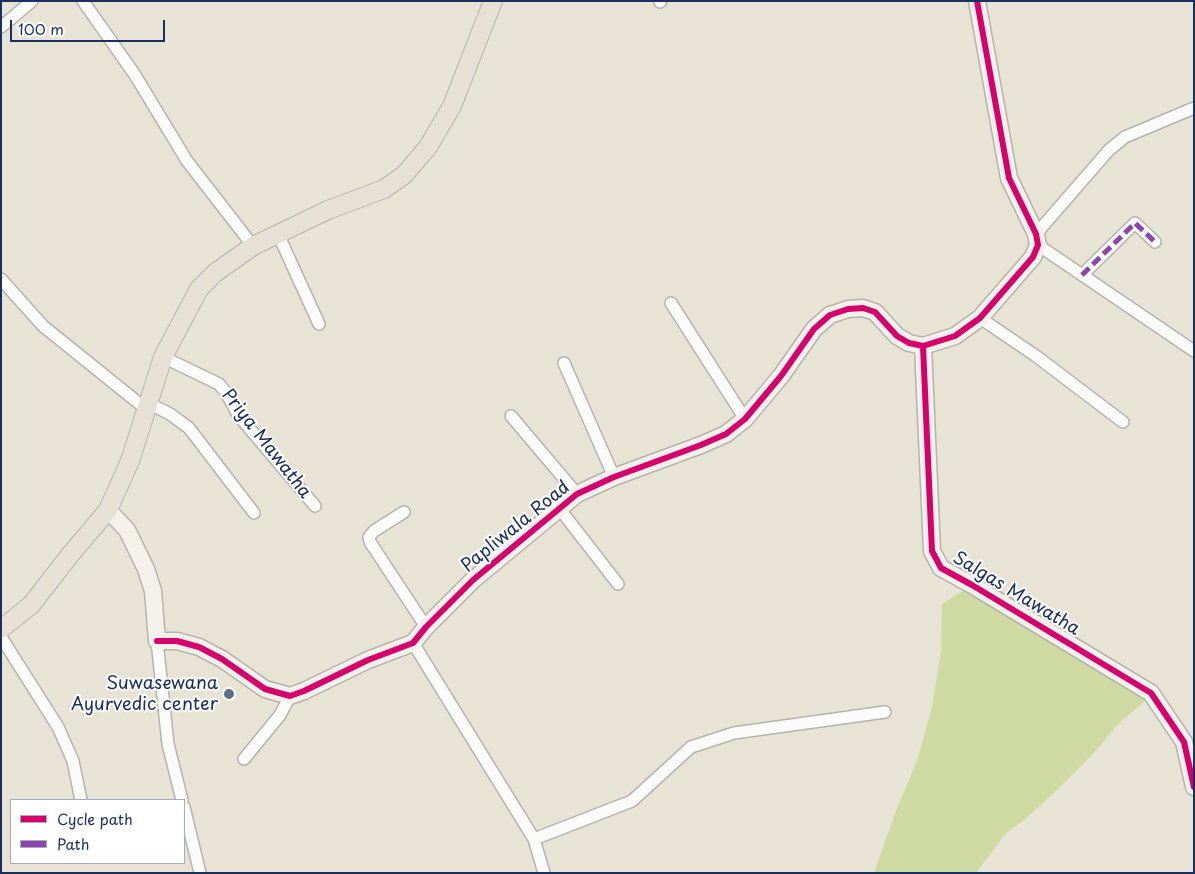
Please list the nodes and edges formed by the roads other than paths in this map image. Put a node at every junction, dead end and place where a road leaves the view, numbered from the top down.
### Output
1 (32, 1) edge
2 (83, 1) edge
3 (492, 1) edge
4 (977, 1) edge
5 (1, 11) edge
6 (5, 24) edge
7 (1194, 108) edge
8 (278, 234) junction
9 (1037, 240) junction
10 (1155, 242) dead end
11 (253, 246) junction
12 (1082, 276) junction
13 (1, 279) edge
14 (671, 303) dead end
15 (980, 318) junction
16 (319, 324) dead end
17 (923, 346) junction
18 (1194, 351) edge
19 (163, 357) junction
20 (564, 363) dead end
21 (147, 406) junction
22 (511, 416) dead end
23 (745, 419) junction
24 (1123, 422) dead end
25 (614, 477) junction
26 (578, 494) junction
27 (315, 506) dead end
28 (559, 508) junction
29 (108, 510) junction
30 (254, 512) dead end
31 (404, 512) dead end
32 (618, 584) dead end
33 (426, 627) junction
34 (1, 629) edge
35 (1, 637) edge
36 (157, 641) junction
37 (413, 643) junction
38 (290, 696) junction
39 (885, 712) dead end
40 (244, 759) dead end
41 (1194, 787) edge
42 (81, 799) edge
43 (182, 799) edge
44 (185, 811) edge
45 (534, 839) junction
46 (200, 873) edge
47 (544, 873) edge

1 - 6 street
2 - 11 street
3 - 8 main road
4 - 9 street
5 - 6 street
7 - 9 street
8 - 11 main road
8 - 16 street
9 - 12 street
9 - 15 street
10 - 12 street
11 - 19 main road
12 - 18 street
13 - 21 street
14 - 23 street
15 - 17 street
15 - 24 street
17 - 23 street, Papliwala Road
17 - 41 street, Salgas Mawatha
19 - 21 main road
19 - 27 street, Priya Mawatha
20 - 25 street
21 - 29 main road
21 - 30 street
22 - 26 street
23 - 25 street, Papliwala Road
25 - 26 street, Papliwala Road
26 - 28 street, Papliwala Road
28 - 32 street
28 - 33 street, Papliwala Road
29 - 34 main road
29 - 36 street
31 - 33 street
33 - 37 street, Papliwala Road
35 - 42 street
36 - 38 street
36 - 43 street
37 - 38 street
37 - 45 street
38 - 40 street
39 - 45 street
44 - 46 street
45 - 47 street

